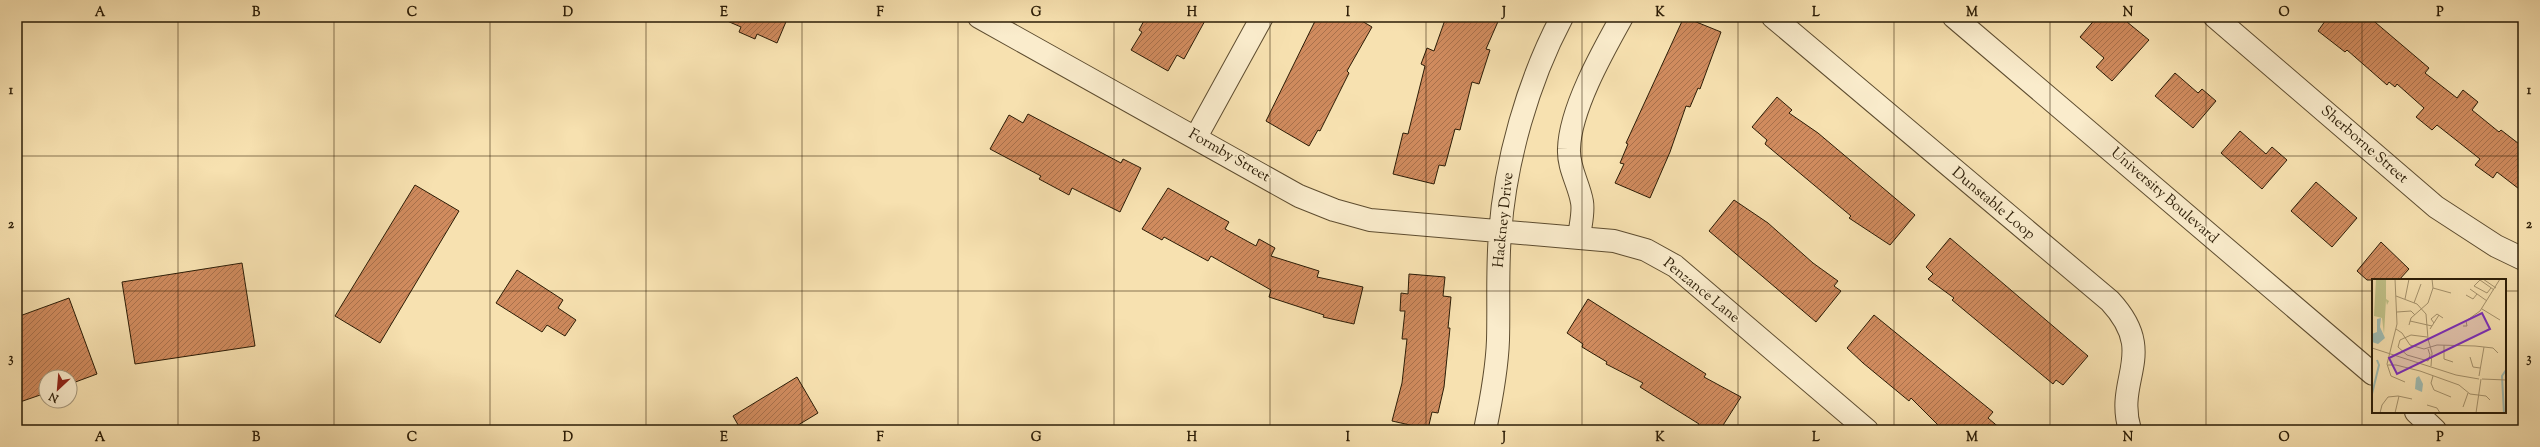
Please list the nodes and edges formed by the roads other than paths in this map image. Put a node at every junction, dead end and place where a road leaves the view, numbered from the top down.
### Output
1 (980, 17) edge
2 (1262, 17) edge
3 (1562, 17) edge
4 (1622, 17) edge
5 (1773, 17) edge
6 (1954, 17) edge
7 (2215, 17) edge
8 (1196, 137) junction
9 (1500, 232) junction
10 (1579, 238) junction
11 (2523, 259) edge
12 (2372, 373) edge
13 (2417, 413) edge
14 (1485, 430) edge
15 (1867, 430) edge
16 (2130, 430) edge
17 (2435, 430) edge

1 - 8 street, Formby Street
2 - 8 street
3 - 9 street, Hackney Drive
4 - 10 street
5 - 16 street, Dunstable Loop
6 - 12 street, University Boulevard
7 - 11 street, Sherborne Street
8 - 9 street, Formby Street
9 - 10 street, Penzance Lane
9 - 14 street, Hackney Drive
10 - 15 street, Penzance Lane
13 - 17 street

